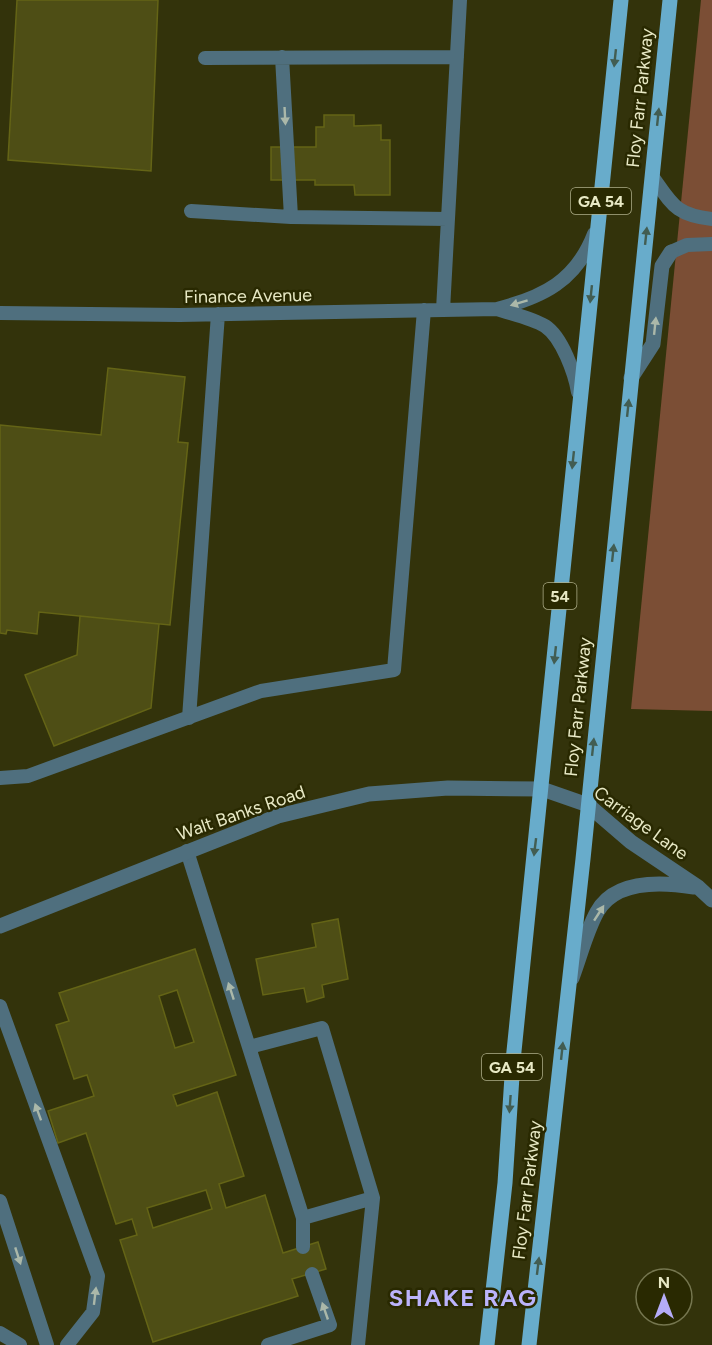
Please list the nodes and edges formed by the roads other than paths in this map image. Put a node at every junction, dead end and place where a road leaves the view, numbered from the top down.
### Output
1 (460, 0) edge
2 (621, 0) edge
3 (670, 0) edge
4 (282, 57) junction
5 (457, 57) junction
6 (205, 58) dead end
7 (652, 176) junction
8 (191, 211) dead end
9 (291, 217) junction
10 (448, 219) junction
11 (712, 219) edge
12 (599, 220) junction
13 (712, 244) edge
14 (671, 252) joint
15 (497, 309) junction
16 (424, 310) junction
17 (442, 310) junction
18 (0, 313) edge
19 (218, 314) junction
20 (631, 378) junction
21 (579, 402) junction
22 (189, 718) junction
23 (0, 778) edge
24 (542, 789) junction
25 (588, 805) junction
26 (187, 851) junction
27 (698, 887) junction
28 (712, 900) edge
29 (0, 926) edge
30 (569, 986) junction
31 (0, 1005) edge
32 (249, 1047) junction
33 (373, 1198) junction
34 (0, 1201) edge
35 (303, 1218) junction
36 (303, 1247) dead end
37 (312, 1274) dead end
38 (0, 1333) edge
39 (20, 1345) edge
40 (47, 1345) edge
41 (67, 1345) edge
42 (268, 1345) edge
43 (358, 1345) edge
44 (487, 1345) edge
45 (529, 1345) edge

1 - 5 lane
2 -> 12 main road, Floy Farr Parkway / GA 54
7 -> 3 main road, Floy Farr Parkway / GA 54
4 - 5 lane
4 - 6 lane
4 -> 9 lane
5 - 10 lane
7 - 11 lane
20 -> 7 main road, Floy Farr Parkway / GA 54
8 - 9 lane
9 - 10 lane
10 - 17 lane
12 -> 15 lane, Finance Avenue
12 -> 21 main road, Floy Farr Parkway / GA 54
13 - 14 lane
20 -> 14 street
15 - 17 lane, Finance Avenue
15 - 21 lane, Finance Avenue
16 - 17 lane, Finance Avenue
16 - 19 lane, Finance Avenue
16 - 22 lane
18 - 19 lane, Finance Avenue
19 - 22 lane
25 -> 20 main road, Floy Farr Parkway / GA 54
21 -> 24 main road, Floy Farr Parkway / 54
22 - 23 lane
24 - 25 street, Carriage Lane
24 - 26 street, Walt Banks Road
24 -> 44 main road, Floy Farr Parkway / GA 54
25 - 27 street, Carriage Lane
25 - 30 main road, Floy Farr Parkway / GA 54
26 - 29 street, Walt Banks Road
32 -> 26 lane
27 - 28 street, Carriage Lane
30 -> 27 street
45 -> 30 main road, Floy Farr Parkway / GA 54
41 -> 31 lane
32 - 33 lane
32 - 35 lane
33 - 35 lane
33 - 43 lane
34 -> 40 lane
35 - 36 lane
42 -> 37 lane
38 - 39 lane

